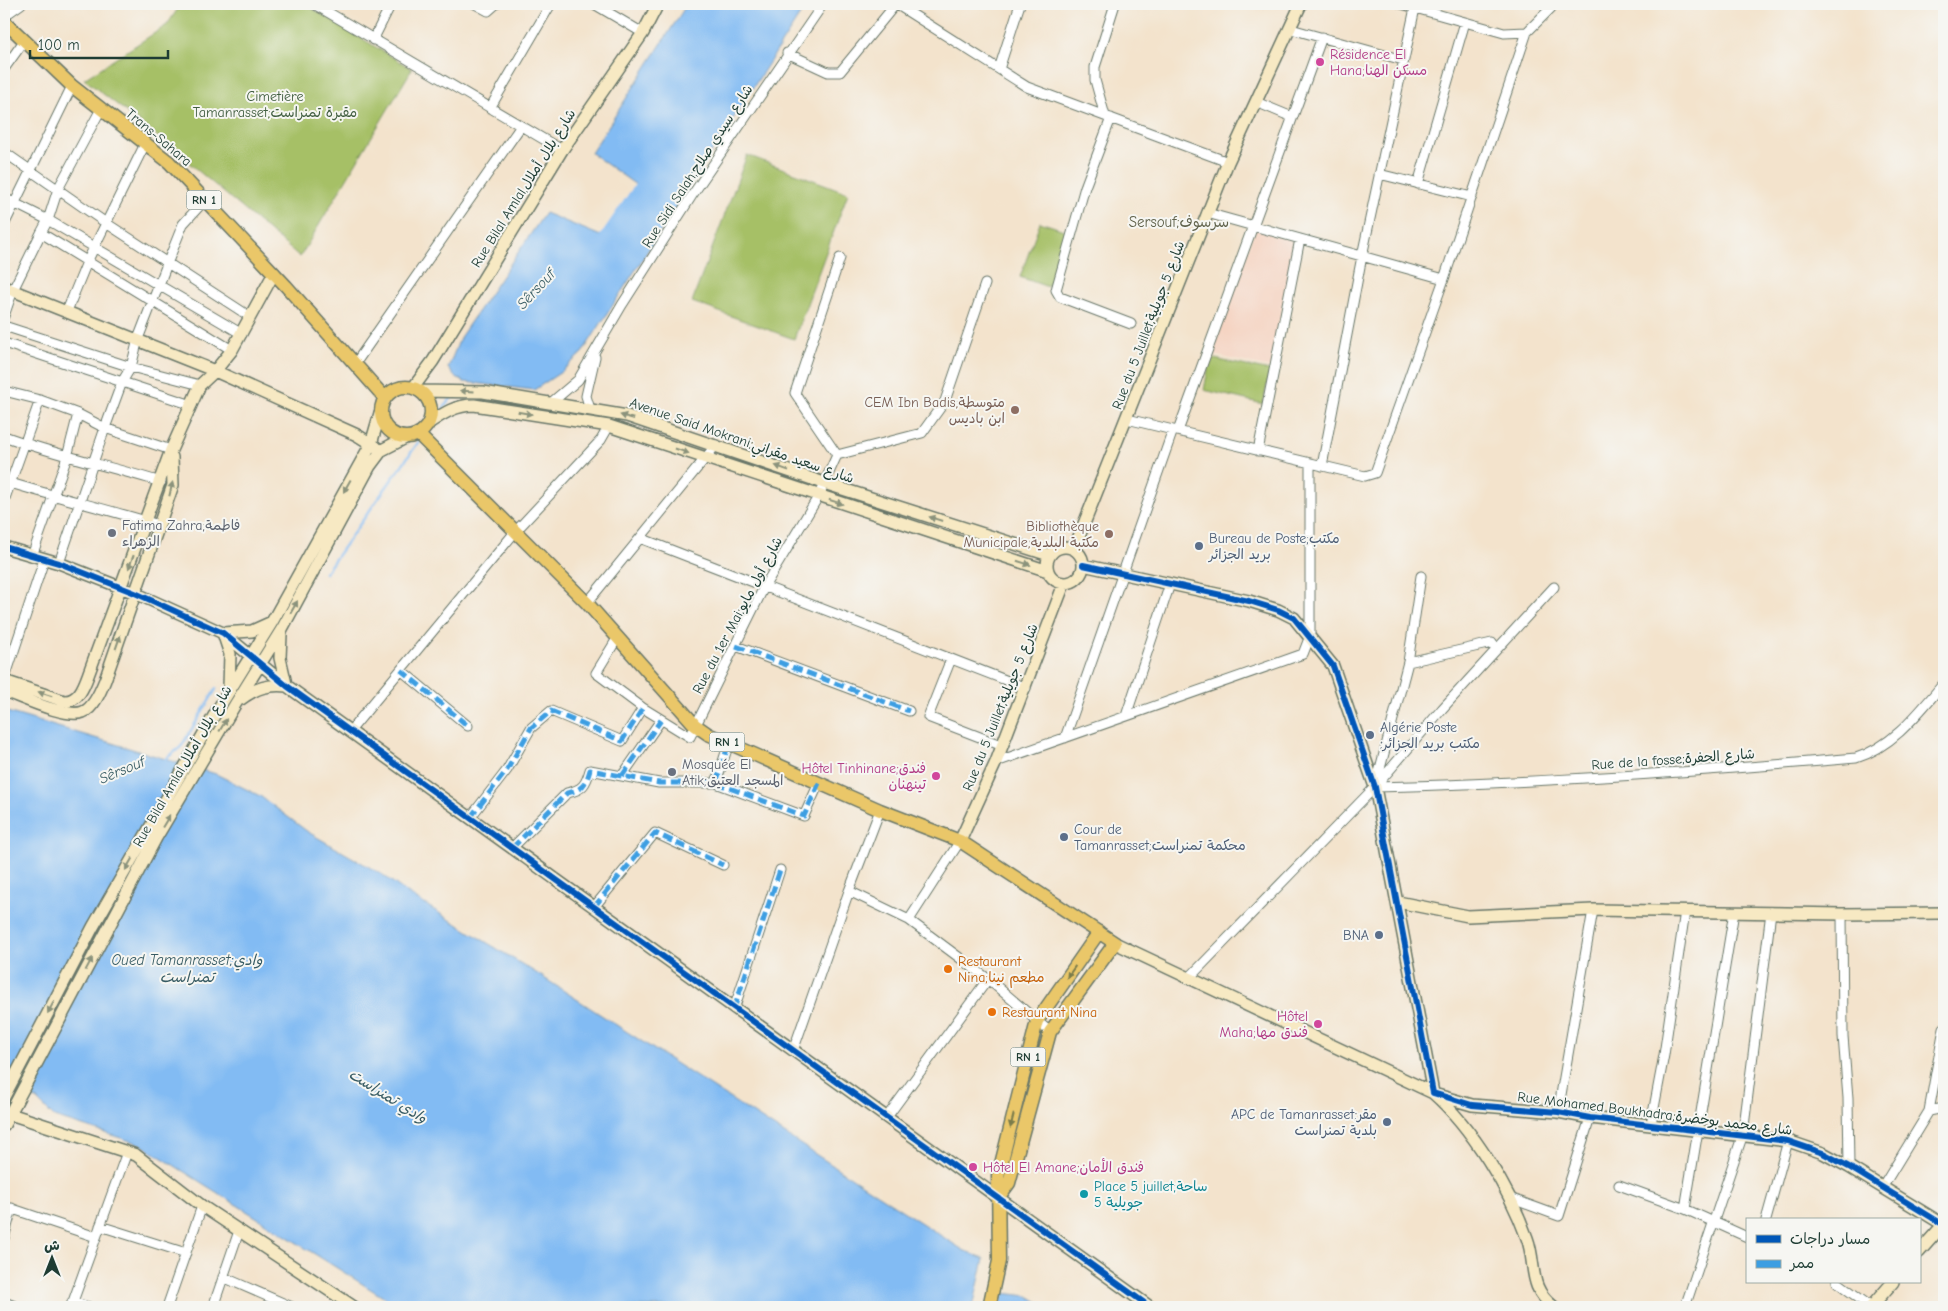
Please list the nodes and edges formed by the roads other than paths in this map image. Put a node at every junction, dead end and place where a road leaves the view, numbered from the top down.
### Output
1 (21, 4) edge
2 (314, 4) edge
3 (391, 4) edge
4 (475, 4) edge
5 (496, 4) edge
6 (551, 4) edge
7 (594, 4) edge
8 (658, 4) edge
9 (823, 4) edge
10 (896, 4) edge
11 (1020, 4) edge
12 (1115, 4) edge
13 (1301, 4) edge
14 (1401, 4) edge
15 (1552, 4) edge
16 (1415, 8) junction
17 (4, 16) edge
18 (4, 21) edge
19 (1465, 22) junction
20 (1291, 29) junction
21 (1527, 32) junction
22 (643, 33) junction
23 (1322, 37) junction
24 (373, 40) junction
25 (24, 41) junction
26 (787, 53) junction
27 (1403, 60) junction
28 (4, 69) edge
29 (999, 69) junction
30 (72, 86) junction
31 (1256, 102) junction
32 (490, 108) junction
33 (101, 109) junction
34 (1108, 117) junction
35 (1292, 117) junction
36 (521, 126) junction
37 (145, 144) junction
38 (562, 150) junction
39 (4, 152) edge
40 (1228, 162) junction
41 (30, 169) junction
42 (1379, 174) junction
43 (1418, 184) junction
44 (58, 189) junction
45 (1472, 197) junction
46 (4, 198) edge
47 (205, 200) junction
48 (15, 203) junction
49 (1207, 213) junction
50 (48, 220) junction
51 (106, 223) junction
52 (4, 225) edge
53 (1254, 226) junction
54 (41, 232) junction
55 (1300, 239) junction
56 (94, 246) junction
57 (1362, 256) junction
58 (840, 258) dead end
59 (87, 262) junction
60 (167, 264) junction
61 (274, 274) junction
62 (1444, 279) junction
63 (159, 284) junction
64 (985, 284) dead end
65 (8, 288) edge
66 (153, 303) junction
67 (67, 311) junction
68 (4, 316) edge
69 (249, 316) junction
70 (1131, 324) dead end
71 (4, 326) edge
72 (242, 334) junction
73 (138, 339) junction
74 (4, 342) edge
75 (597, 347) junction
76 (232, 350) junction
77 (355, 364) junction
78 (131, 367) junction
79 (215, 371) junction
80 (122, 382) junction
81 (200, 385) junction
82 (416, 390) junction
83 (4, 391) edge
84 (385, 398) junction
85 (40, 400) junction
86 (552, 402) junction
87 (192, 405) junction
88 (590, 409) junction
89 (380, 412) junction
90 (78, 414) junction
91 (1127, 419) junction
92 (429, 423) junction
93 (609, 426) junction
94 (105, 428) junction
95 (1176, 431) junction
96 (418, 434) junction
97 (4, 436) edge
98 (405, 438) junction
99 (26, 444) junction
100 (371, 444) junction
101 (716, 445) junction
102 (171, 450) junction
103 (382, 450) junction
104 (1258, 451) junction
105 (837, 455) junction
106 (67, 457) junction
107 (705, 459) junction
108 (95, 462) junction
109 (1310, 464) junction
110 (1322, 466) junction
111 (7, 482) edge
112 (161, 482) junction
113 (824, 483) junction
114 (54, 496) junction
115 (818, 497) junction
116 (4, 501) edge
117 (80, 501) junction
118 (146, 521) junction
119 (159, 525) junction
120 (515, 532) junction
121 (640, 538) junction
122 (4, 547) edge
123 (1074, 549) junction
124 (1049, 555) junction
125 (32, 556) junction
126 (44, 560) junction
127 (58, 563) junction
128 (1083, 565) junction
129 (1048, 571) junction
130 (1121, 573) junction
131 (1421, 576) dead end
132 (1064, 584) junction
133 (1170, 584) junction
134 (764, 587) junction
135 (1554, 587) dead end
136 (121, 588) junction
137 (135, 593) junction
138 (587, 603) junction
139 (272, 622) junction
140 (282, 629) junction
141 (223, 633) junction
142 (1310, 636) junction
143 (618, 637) junction
144 (736, 646) junction
145 (1496, 650) junction
146 (251, 656) junction
147 (951, 659) junction
148 (1408, 662) junction
149 (262, 664) junction
150 (400, 670) junction
151 (87, 679) junction
152 (4, 681) edge
153 (1944, 684) edge
154 (287, 686) junction
155 (102, 688) junction
156 (1026, 688) junction
157 (4, 691) edge
158 (78, 696) junction
159 (232, 698) junction
160 (92, 705) junction
161 (643, 708) junction
162 (909, 711) dead end
163 (1126, 716) junction
164 (661, 720) junction
165 (695, 725) junction
166 (468, 726) dead end
167 (350, 731) junction
168 (1065, 738) junction
169 (729, 744) junction
170 (1003, 746) junction
171 (996, 762) junction
172 (622, 776) junction
173 (716, 783) junction
174 (819, 783) junction
175 (1376, 787) junction
176 (880, 810) junction
177 (470, 818) junction
178 (960, 841) junction
179 (512, 848) junction
180 (724, 865) dead end
181 (780, 870) dead end
182 (849, 891) junction
183 (1398, 902) junction
184 (594, 907) junction
185 (1593, 910) junction
186 (1685, 911) junction
187 (1734, 912) junction
188 (1771, 912) junction
189 (1944, 913) edge
190 (1842, 914) junction
191 (909, 920) junction
192 (1099, 932) junction
193 (1115, 943) junction
194 (988, 979) junction
195 (1188, 979) junction
196 (734, 1009) junction
197 (1037, 1021) junction
198 (1944, 1028) edge
199 (1050, 1032) junction
200 (793, 1052) junction
201 (1433, 1094) junction
202 (4, 1097) edge
203 (1472, 1105) junction
204 (1944, 1108) edge
205 (1930, 1111) junction
206 (1558, 1112) junction
207 (7, 1114) edge
208 (887, 1117) junction
209 (1590, 1118) junction
210 (1651, 1124) junction
211 (4, 1125) edge
212 (1697, 1129) junction
213 (1468, 1130) junction
214 (1743, 1134) junction
215 (1788, 1140) junction
216 (127, 1152) junction
217 (1848, 1167) junction
218 (1619, 1185) dead end
219 (1882, 1188) junction
220 (999, 1198) junction
221 (1510, 1198) junction
222 (202, 1206) junction
223 (8, 1207) edge
224 (1685, 1209) junction
225 (1767, 1218) edge
226 (1714, 1223) junction
227 (1944, 1225) edge
228 (100, 1226) junction
229 (239, 1231) junction
230 (96, 1237) junction
231 (1746, 1237) edge
232 (4, 1238) edge
233 (1920, 1251) edge
234 (186, 1253) junction
235 (223, 1276) junction
236 (1840, 1284) edge
237 (1891, 1284) edge
238 (4, 1302) edge
239 (342, 1304) edge
240 (71, 1305) edge
241 (17, 1307) edge
242 (89, 1307) edge
243 (167, 1307) edge
244 (213, 1307) edge
245 (292, 1307) edge
246 (354, 1307) edge
247 (989, 1307) edge
248 (1150, 1307) edge
249 (1554, 1307) edge
250 (1685, 1307) edge
251 (1871, 1307) edge

1 - 17 street
2 - 24 street
3 - 24 street
4 - 5 street
6 - 32 street
7 - 22 street
8 - 22 street, Rue Bilal Amlal,شارع بلال أملال
9 - 26 street, Rue Sidi Salah;شارع سيدي صلاح
10 - 26 street
10 - 29 street
11 - 29 street
12 - 34 street
13 - 20 street, Rue du 5 Juillet,شارع 5 جويلية
14 - 16 street
15 - 21 street
16 - 19 street
16 - 27 street
18 - 25 main road, Trans-Sahara / RN 1
19 - 21 street
19 - 43 street
20 - 23 street
20 - 31 street, Rue du 5 Juillet,شارع 5 جويلية
21 - 45 street
22 - 38 street, Rue Bilal Amlal,شارع بلال أملال
23 - 27 street
23 - 35 street
24 - 32 street
25 - 28 street
25 - 30 main road, Trans-Sahara / RN 1
26 - 75 street, Rue Sidi Salah;شارع سيدي صلاح
27 - 42 street
29 - 34 street
30 - 33 main road, Trans-Sahara / RN 1
30 - 41 street
31 - 35 street
31 - 40 street, Rue du 5 Juillet,شارع 5 جويلية
32 - 36 street
33 - 37 main road, Trans-Sahara / RN 1
33 - 44 street
34 - 40 street
34 - 70 street
35 - 53 street
36 - 38 street
36 - 77 street
37 - 47 main road, Trans-Sahara / RN 1
37 - 51 street
38 - 82 street, Rue Bilal Amlal,شارع بلال أملال
39 - 41 street
40 - 49 street, Rue du 5 Juillet,شارع 5 جويلية
41 - 44 street
41 - 48 street
42 - 43 street
42 - 57 street
43 - 45 street
44 - 50 street
44 - 51 street
45 - 62 street
46 - 48 street
47 - 60 street
47 - 61 main road, Trans-Sahara / RN 1
48 - 50 street
48 - 52 street
49 - 53 street
49 - 91 street, Rue du 5 Juillet,شارع 5 جويلية
50 - 54 street
50 - 56 street
51 - 56 street
51 - 60 street
53 - 55 street
53 - 95 street
54 - 59 street
54 - 65 street
55 - 57 street
55 - 104 street
56 - 59 street
56 - 63 street
57 - 62 street
57 - 110 street
58 - 105 street
59 - 66 street
59 - 67 street
60 - 63 street
60 - 69 street
61 - 69 street
61 - 77 main road, Trans-Sahara / RN 1
62 - 110 street
63 - 66 street
63 - 72 street
64 - 105 street
65 - 67 street
65 - 68 street
66 - 73 street
66 - 76 street
67 - 73 street
69 - 72 street
71 - 78 street
72 - 76 street
73 - 78 street
73 - 79 street
74 - 80 street
75 - 86 street, Rue Sidi Salah;شارع سيدي صلاح
75 - 88 street, Rue Sidi Salah;شارع سيدي صلاح
76 - 79 street
77 - 84 main road, Trans-Sahara / RN 1
78 - 80 street
78 - 81 street
79 - 81 street
79 - 100 street
80 - 87 street
80 - 94 street
81 - 87 street
82 - 84 main road
86 -> 82 street, Avenue Said Mokrani;شارع سعيد مقراني
82 - 92 main road
83 - 85 street
84 - 89 main road
85 - 90 street
85 - 99 street
86 - 88 street, Avenue Said Mokrani;شارع سعيد مقراني
87 - 102 street
101 -> 88 street, Avenue Said Mokrani;شارع سعيد مقراني
89 - 98 main road
89 - 100 street, Rue Bilal Amlal,شارع بلال أملال
90 - 94 street
90 - 106 street
91 - 95 street
91 - 123 street, Rue du 5 Juillet,شارع 5 جويلية
92 -> 93 street, Avenue Said Mokrani;شارع سعيد مقراني
92 - 96 main road
93 -> 107 street, Avenue Said Mokrani;شارع سعيد مقراني
93 - 120 street
94 - 102 street
94 - 108 street
95 - 104 street
95 - 130 street
96 - 98 main road
96 - 120 main road, RN 1
97 - 99 street
98 - 103 street, Rue Bilal Amlal,شارع بلال أملال
99 - 106 street
99 - 111 street
100 - 103 street
100 -> 139 street, Rue Bilal Amlal,شارع بلال أملال
101 - 107 street
113 -> 101 street, Avenue Said Mokrani;شارع سعيد مقراني
102 - 112 street
119 -> 102 street
140 -> 103 street, Rue Bilal Amlal,شارع بلال أملال
104 - 109 street
105 - 113 street, Rue du 1er Mai;شارع أول مايو
106 - 108 street
106 - 114 street
107 - 115 street, Avenue Said Mokrani;شارع سعيد مقراني
107 - 121 street
108 - 112 street
108 - 117 street
109 - 110 street
109 - 142 street
111 - 114 street
111 - 116 street
112 - 118 street
113 - 115 street, Rue du 1er Mai;شارع أول مايو
124 -> 113 street, Avenue Said Mokrani;شارع سعيد مقراني
114 - 117 street
114 - 125 street
115 -> 129 street, Avenue Said Mokrani;شارع سعيد مقراني
115 - 134 street, Rue du 1er Mai;شارع أول مايو
117 - 118 street
117 - 127 street
118 - 119 street
118 -> 136 street
119 - 137 street
120 - 138 main road, RN 1
120 - 150 street
121 - 134 street
121 - 138 street
122 - 125 street
123 - 124 street
123 - 128 street
124 - 129 street
125 - 126 street
126 - 127 street
126 - 152 street
127 - 136 street
128 - 130 street
128 - 132 street
129 - 132 street
130 - 133 street
130 - 168 street
131 - 148 street
132 - 156 street, Rue du 5 Juillet,شارع 5 جويلية
133 - 142 street
133 - 163 street
134 - 144 street, Rue du 1er Mai;شارع أول مايو
134 - 147 street
135 - 145 street
136 - 137 street
136 - 151 street
137 - 141 street
155 -> 137 street
138 - 143 main road, RN 1
139 - 141 street
139 - 146 street, Rue Bilal Amlal,شارع بلال أملال
140 - 149 street, Rue Bilal Amlal,شارع بلال أملال
140 - 154 street
141 - 146 street
141 - 159 street
142 - 163 street
142 - 175 street
143 - 161 street
143 - 165 main road, RN 1
144 - 162 street
144 - 165 street, Rue du 1er Mai;شارع أول مايو
145 - 148 street
145 - 175 street
146 - 149 street
146 - 159 street, Rue Bilal Amlal,شارع بلال أملال
147 - 156 street
147 - 170 street
148 - 175 street
149 - 154 street
149 - 159 street, Rue Bilal Amlal,شارع بلال أملال
150 - 166 street
150 - 167 street
151 - 155 street
151 - 158 street
158 -> 152 street
153 - 175 street, Rue de la fosse;شارع الحفرة
154 - 159 street
154 - 167 street
155 - 160 street
156 - 170 street, Rue du 5 Juillet,شارع 5 جويلية
157 - 160 street
158 - 160 street
159 -> 202 street, Rue Bilal Amlal,شارع بلال أملال
207 -> 159 street, Rue Bilal Amlal,شارع بلال أملال
161 - 164 street
161 - 177 street
163 - 168 street
164 - 165 street
164 - 172 street
165 - 169 main road, RN 1
167 - 177 street
168 - 171 street
169 - 173 street
169 - 174 main road, RN 1
170 - 171 street, Rue du 5 Juillet,شارع 5 جويلية
171 - 178 street, Rue du 5 Juillet,شارع 5 جويلية
172 - 173 street
172 - 179 street
173 - 174 street
174 - 176 main road, RN 1
175 - 183 street
175 - 195 street
176 - 178 main road, RN 1
176 - 182 street
177 - 179 street
178 - 191 street
178 - 192 main road, RN 1
179 - 184 street
180 - 184 street
181 - 196 street
182 - 191 street
182 - 200 street
183 - 185 street
183 - 201 street
184 - 196 street
185 - 186 street
185 - 206 street
186 - 187 street
186 - 210 street
187 - 188 street
187 - 212 street
188 - 190 street
188 - 214 street
189 - 190 street
190 - 217 street
191 - 194 street
192 - 193 main road, RN 1
192 -> 197 main road, RN 1
193 - 195 street
193 - 199 main road, RN 1
194 - 197 street
194 - 208 street
195 - 201 street
196 - 200 street
197 - 199 street
197 -> 220 main road, RN 1
198 - 205 street
199 - 220 main road, RN 1
200 - 208 street
201 - 203 street, Rue Mohamed Boukhadra;شارع محمد بوخضرة
201 - 213 street
203 - 206 street, Rue Mohamed Boukhadra;شارع محمد بوخضرة
203 - 213 street
204 - 205 street
205 - 219 street
206 - 209 street, Rue Mohamed Boukhadra;شارع محمد بوخضرة
207 - 211 street, Rue Bilal Amlal,شارع بلال أملال
207 - 216 street
208 - 220 street
209 - 210 street, Rue Mohamed Boukhadra;شارع محمد بوخضرة
209 - 221 street
210 - 212 street, Rue Mohamed Boukhadra;شارع محمد بوخضرة
212 - 214 street, Rue Mohamed Boukhadra;شارع محمد بوخضرة
212 - 224 street
213 - 221 street
214 - 215 street, Rue Mohamed Boukhadra;شارع محمد بوخضرة
214 - 226 street
215 - 217 street, Rue Mohamed Boukhadra;شارع محمد بوخضرة
215 - 225 street
216 - 222 street
216 - 228 street
217 - 219 street, Rue Mohamed Boukhadra;شارع محمد بوخضرة
218 - 224 street
219 - 227 street, Rue Mohamed Boukhadra;شارع محمد بوخضرة
220 - 247 main road, RN 1
220 - 248 street
221 - 249 street
222 - 229 street
222 - 234 street
223 - 230 street
223 - 232 street
224 - 226 street
226 - 231 street
226 - 250 street
227 - 233 street
228 - 230 street
228 - 234 street
229 - 235 street
229 - 239 street
230 - 240 street
234 - 243 street
235 - 244 street
235 - 245 street
236 - 251 street
237 - 251 street
238 - 241 street
239 - 246 street
240 - 242 street

